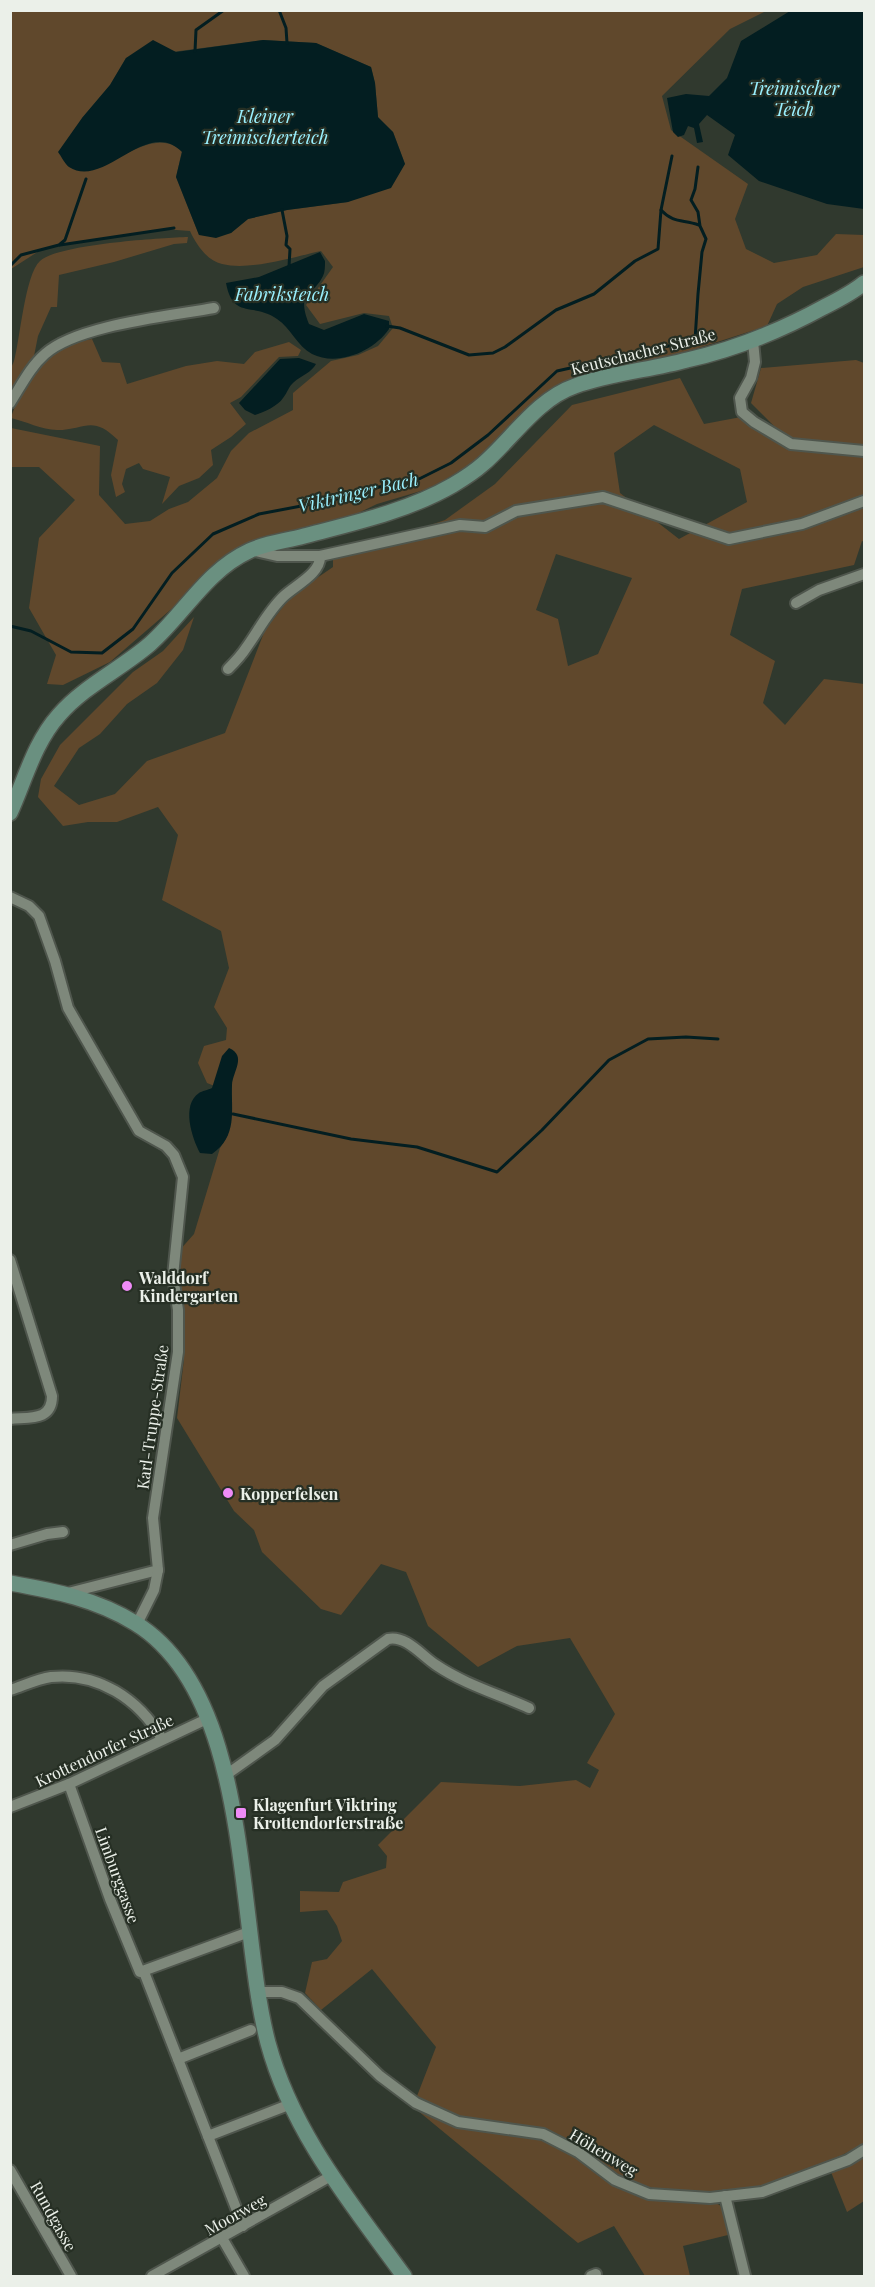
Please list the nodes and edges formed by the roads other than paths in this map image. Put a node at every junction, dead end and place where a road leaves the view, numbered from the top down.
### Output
1 (864, 283) edge
2 (214, 308) dead end
3 (753, 342) junction
4 (10, 403) edge
5 (864, 451) edge
6 (864, 501) edge
7 (251, 550) junction
8 (320, 556) junction
9 (864, 574) edge
10 (796, 603) dead end
11 (228, 669) dead end
12 (10, 813) edge
13 (10, 897) edge
14 (10, 1260) edge
15 (10, 1419) edge
16 (63, 1532) dead end
17 (10, 1545) edge
18 (158, 1570) junction
19 (10, 1582) edge
20 (68, 1593) junction
21 (137, 1624) junction
22 (10, 1690) edge
23 (529, 1708) dead end
24 (209, 1718) junction
25 (162, 1739) junction
26 (226, 1775) junction
27 (69, 1784) junction
28 (10, 1807) edge
29 (249, 1932) junction
30 (144, 1972) junction
31 (258, 1992) junction
32 (251, 2030) dead end
33 (178, 2059) junction
34 (291, 2104) junction
35 (208, 2136) junction
36 (864, 2150) edge
37 (10, 2170) edge
38 (331, 2176) junction
39 (725, 2196) junction
40 (243, 2226) junction
41 (222, 2238) junction
42 (71, 2277) edge
43 (152, 2277) edge
44 (244, 2277) edge
45 (404, 2277) edge
46 (745, 2277) edge

1 - 3 main road, Keutschacher Straße
2 - 4 street
3 - 5 street
3 - 7 main road, Keutschacher Straße
6 - 8 street
7 - 8 street
7 - 12 main road, Keutschacher Straße
8 - 11 street
9 - 10 street
13 - 18 street, Karl-Truppe-Straße
14 - 15 street
16 - 17 street
18 - 20 street
18 - 21 street, Karl-Truppe-Straße
19 - 20 main road
20 - 21 main road
21 - 24 main road
22 - 25 street
23 - 26 street
24 - 25 street, Krottendorfer Straße
24 - 26 main road
25 - 27 street, Krottendorfer Straße
26 - 29 main road
27 - 28 street, Krottendorfer Straße
27 - 30 street, Limburggasse
29 - 30 street
29 - 31 main road
30 - 33 street, Limburggasse
31 - 34 main road
31 - 39 street, Höhenweg
32 - 33 street
33 - 35 street, Limburggasse
34 - 35 street
34 - 38 main road
35 - 40 street, Limburggasse
36 - 39 street, Höhenweg
37 - 42 street, Rundgasse
38 - 40 street, Moorweg
38 - 45 main road
39 - 46 street
40 - 41 street, Moorweg
41 - 43 street, Moorweg
41 - 44 street

